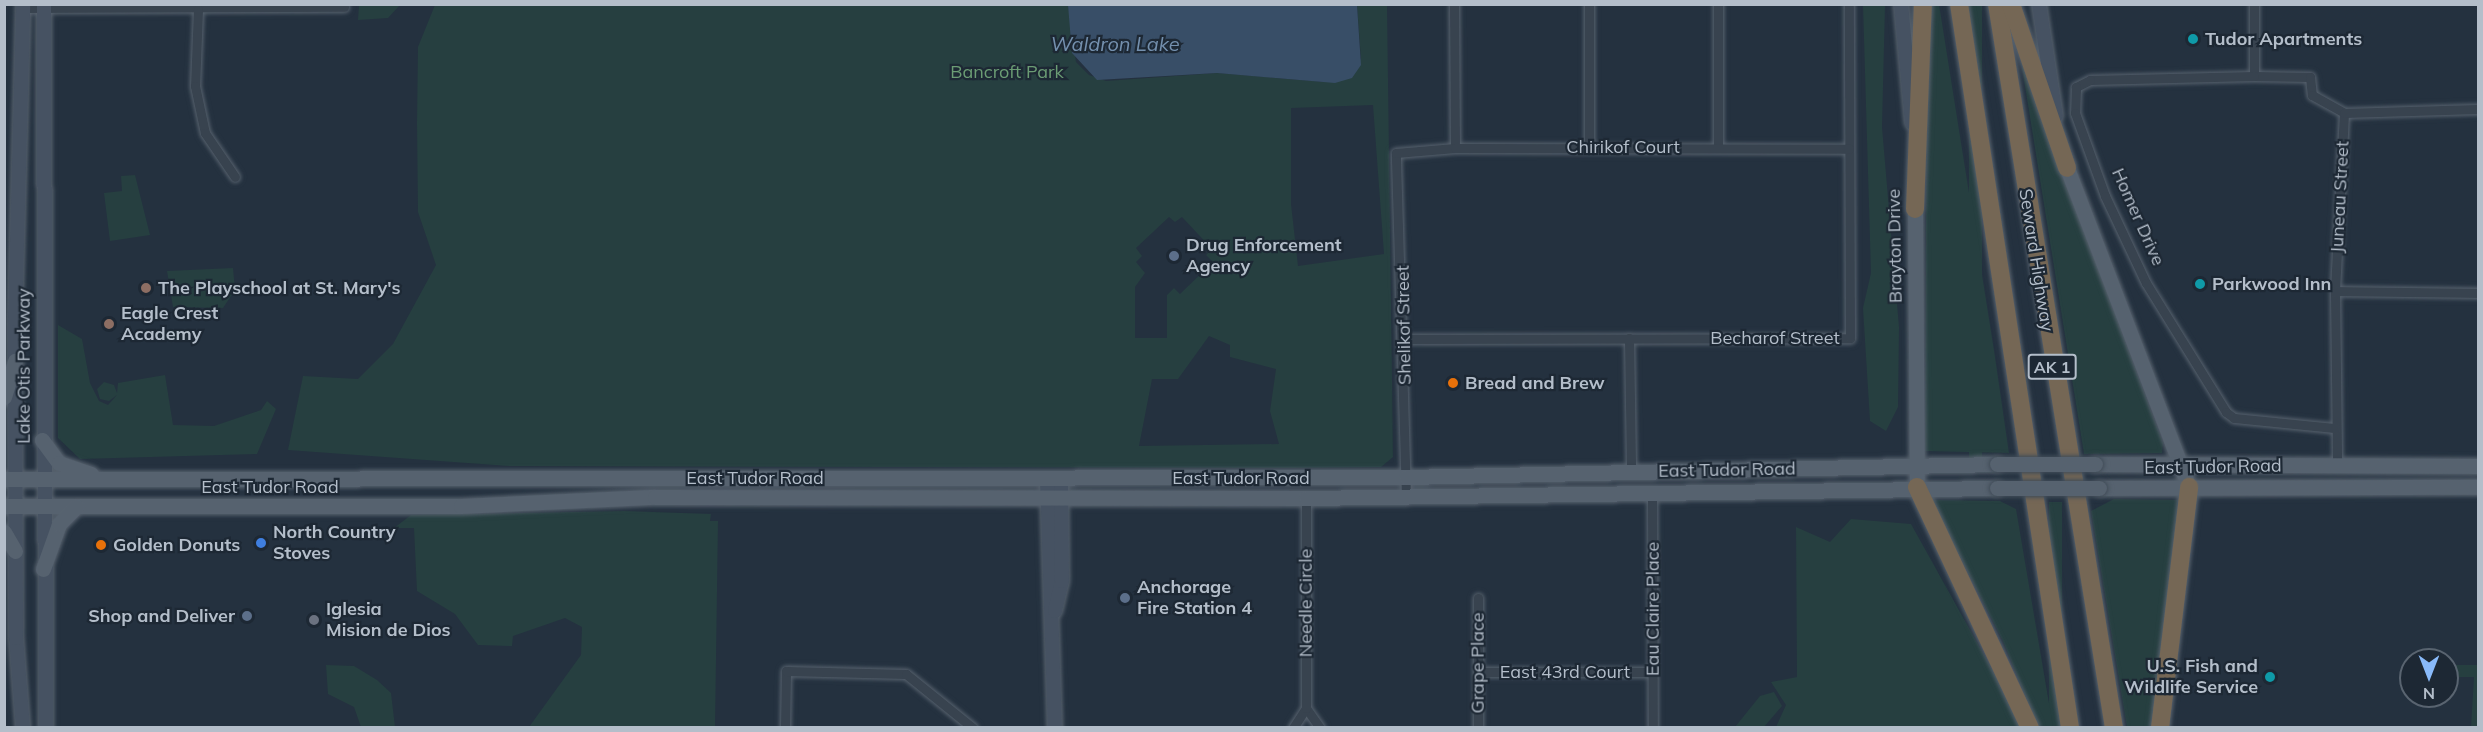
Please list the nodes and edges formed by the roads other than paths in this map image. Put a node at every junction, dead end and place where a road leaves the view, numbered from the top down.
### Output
1 (1454, 4) edge
2 (1589, 4) edge
3 (1718, 4) edge
4 (1849, 4) edge
5 (1901, 4) edge
6 (1923, 4) edge
7 (1959, 4) edge
8 (1997, 4) edge
9 (2011, 4) edge
10 (2038, 4) edge
11 (2254, 4) edge
12 (23, 6) edge
13 (44, 7) edge
14 (344, 8) dead end
15 (198, 9) junction
16 (2254, 76) junction
17 (2478, 109) edge
18 (2344, 113) junction
19 (1718, 146) junction
20 (1589, 147) junction
21 (1455, 148) junction
22 (1849, 149) junction
23 (1396, 153) joint
24 (2067, 168) junction
25 (236, 177) dead end
26 (1915, 209) junction
27 (2335, 291) junction
28 (2478, 293) edge
29 (1629, 338) junction
30 (1402, 339) junction
31 (15, 361) junction
32 (4, 397) edge
33 (2335, 428) junction
34 (42, 440) junction
35 (2180, 463) junction
36 (1917, 464) junction
37 (2337, 466) junction
38 (2478, 466) edge
39 (1631, 472) junction
40 (1406, 477) junction
41 (1054, 478) junction
42 (10, 479) edge
43 (42, 479) junction
44 (108, 480) junction
45 (1917, 487) junction
46 (2190, 487) junction
47 (2478, 487) edge
48 (1652, 491) junction
49 (1054, 497) junction
50 (1406, 497) junction
51 (1306, 498) junction
52 (10, 506) edge
53 (42, 506) junction
54 (77, 506) junction
55 (4, 532) edge
56 (15, 551) junction
57 (43, 568) junction
58 (1478, 598) dead end
59 (1478, 672) junction
60 (1653, 672) junction
61 (1306, 708) junction
62 (22, 728) edge
63 (46, 728) edge
64 (785, 728) edge
65 (973, 728) edge
66 (1056, 728) edge
67 (1293, 728) edge
68 (1320, 728) edge
69 (1478, 728) edge
70 (1653, 728) edge
71 (2030, 728) edge
72 (2070, 728) edge
73 (2114, 728) edge
74 (2160, 728) edge

1 - 21 street
2 - 20 street
3 - 19 street
4 - 22 street, Becharof Street
5 - 26 main road, Brayton Drive
6 - 26 highway
7 - 72 highway, Seward Highway / AK 1
8 - 73 highway, Seward Highway / AK 1
9 - 24 highway
10 - 24 main road
11 - 16 street
12 - 13 street
12 - 31 main road, Lake Otis Parkway
13 - 15 street
13 - 34 main road, Lake Otis Parkway
14 - 15 street
15 - 25 street
16 - 18 street
16 - 33 street, Homer Drive
17 - 18 street
18 - 27 street, Juneau Street
19 - 20 street, Chirikof Court
19 - 22 street, Chirikof Court
20 - 21 street, Chirikof Court
21 - 23 street, Chirikof Court
22 - 29 street, Becharof Street
23 - 30 street, Shelikof Street
24 - 35 main road
26 - 36 main road, Brayton Drive
27 - 28 street
27 - 33 street, Juneau Street
29 - 30 street, Becharof Street
29 - 39 street
30 - 40 street, Shelikof Street
31 - 32 main road
31 - 42 main road, Lake Otis Parkway
33 - 37 street, Juneau Street
34 - 43 main road, Lake Otis Parkway
34 - 44 main road
35 - 36 main road, East Tudor Road, bridge
35 - 37 main road, East Tudor Road
35 - 46 main road
36 - 39 main road, East Tudor Road
36 - 45 main road, Brayton Drive
37 - 38 main road, East Tudor Road
39 - 40 main road, East Tudor Road
40 - 41 main road, East Tudor Road
40 - 50 street, Shelikof Street
41 - 44 main road, East Tudor Road
41 - 49 main road
42 - 43 main road, East Tudor Road
42 - 52 main road, Lake Otis Parkway
43 - 44 main road, East Tudor Road
43 - 53 main road, Lake Otis Parkway
45 - 46 main road, East Tudor Road, bridge
45 - 48 main road, East Tudor Road
45 - 71 highway
46 - 47 main road, East Tudor Road
46 - 74 highway
48 - 50 main road, East Tudor Road
48 - 60 street, Eau Claire Place
49 - 51 main road, East Tudor Road
49 - 54 main road, East Tudor Road
49 - 66 main road
50 - 51 main road, East Tudor Road
51 - 61 street, Needle Circle
52 - 53 main road, East Tudor Road
52 - 56 main road, Lake Otis Parkway
53 - 54 main road, East Tudor Road
53 - 57 main road, Lake Otis Parkway
54 - 57 main road
55 - 56 main road
56 - 62 main road, Lake Otis Parkway
57 - 63 main road, Lake Otis Parkway
58 - 59 street, Grape Place
59 - 60 street, East 43rd Court
59 - 69 street, Grape Place
60 - 70 street, Eau Claire Place
61 - 67 street
61 - 68 street
64 - 65 street

